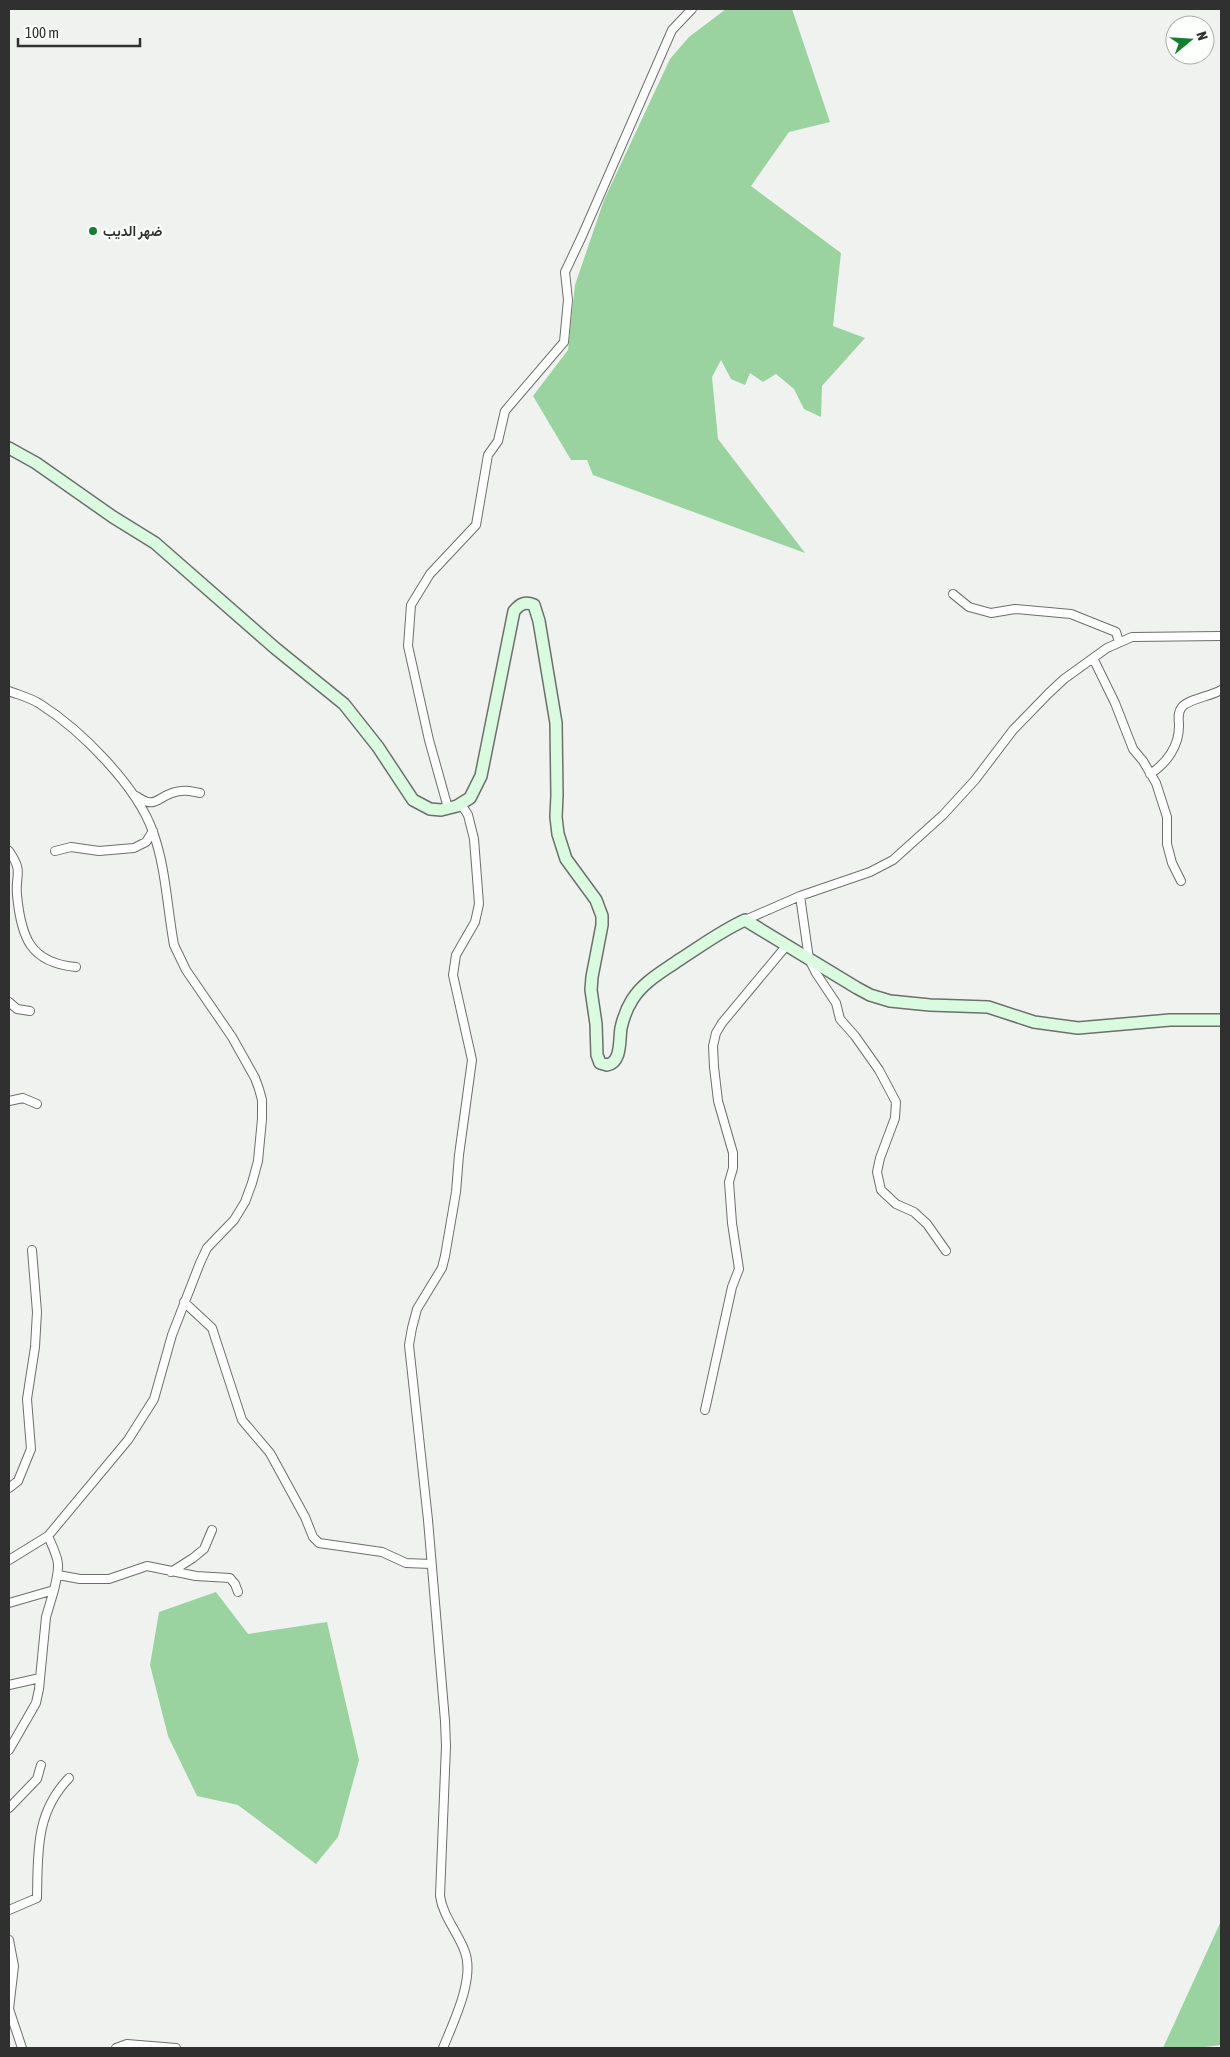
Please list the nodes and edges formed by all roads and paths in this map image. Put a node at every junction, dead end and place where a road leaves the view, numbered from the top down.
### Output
1 (692, 9) edge
2 (9, 448) edge
3 (952, 594) dead end
4 (1221, 636) edge
5 (1119, 642) junction
6 (1093, 658) junction
7 (1221, 690) edge
8 (9, 691) edge
9 (1150, 774) junction
10 (200, 792) dead end
11 (134, 795) junction
12 (461, 804) junction
13 (448, 808) junction
14 (152, 831) junction
15 (9, 851) edge
16 (55, 851) dead end
17 (1181, 881) dead end
18 (800, 896) junction
19 (744, 920) junction
20 (787, 945) junction
21 (809, 959) junction
22 (76, 967) dead end
23 (9, 1002) edge
24 (30, 1011) dead end
25 (1221, 1020) edge
26 (9, 1101) edge
27 (37, 1104) dead end
28 (32, 1250) dead end
29 (946, 1251) dead end
30 (184, 1302) junction
31 (705, 1410) dead end
32 (9, 1488) edge
33 (212, 1530) dead end
34 (48, 1536) junction
35 (9, 1560) edge
36 (430, 1564) junction
37 (171, 1572) junction
38 (58, 1575) junction
39 (54, 1590) junction
40 (238, 1592) dead end
41 (9, 1603) edge
42 (40, 1678) junction
43 (9, 1685) edge
44 (9, 1750) edge
45 (41, 1765) dead end
46 (70, 1778) dead end
47 (9, 1808) edge
48 (9, 1910) edge
49 (9, 1940) edge
50 (22, 2048) edge
51 (116, 2048) edge
52 (176, 2048) edge
53 (444, 2048) edge

1 - 13 street
2 - 13 street
3 - 5 street
4 - 5 street
5 - 6 street
6 - 9 street
6 - 18 street
7 - 9 street
8 - 11 street
9 - 17 street
10 - 11 street
11 - 14 street
12 - 13 street
12 - 19 street
12 - 36 street
14 - 16 street
14 - 30 street
15 - 22 street
18 - 19 street
18 - 21 street
19 - 20 street
20 - 21 street
20 - 31 street
21 - 25 street
21 - 29 street
23 - 24 street
26 - 27 street
28 - 32 street
30 - 34 street
30 - 36 street
33 - 37 street
34 - 35 street
34 - 38 street
36 - 53 street
37 - 38 street
37 - 40 street
38 - 39 street
39 - 41 street
39 - 42 street
42 - 43 street
42 - 44 street
45 - 47 street
46 - 48 street
49 - 50 street
51 - 52 street

